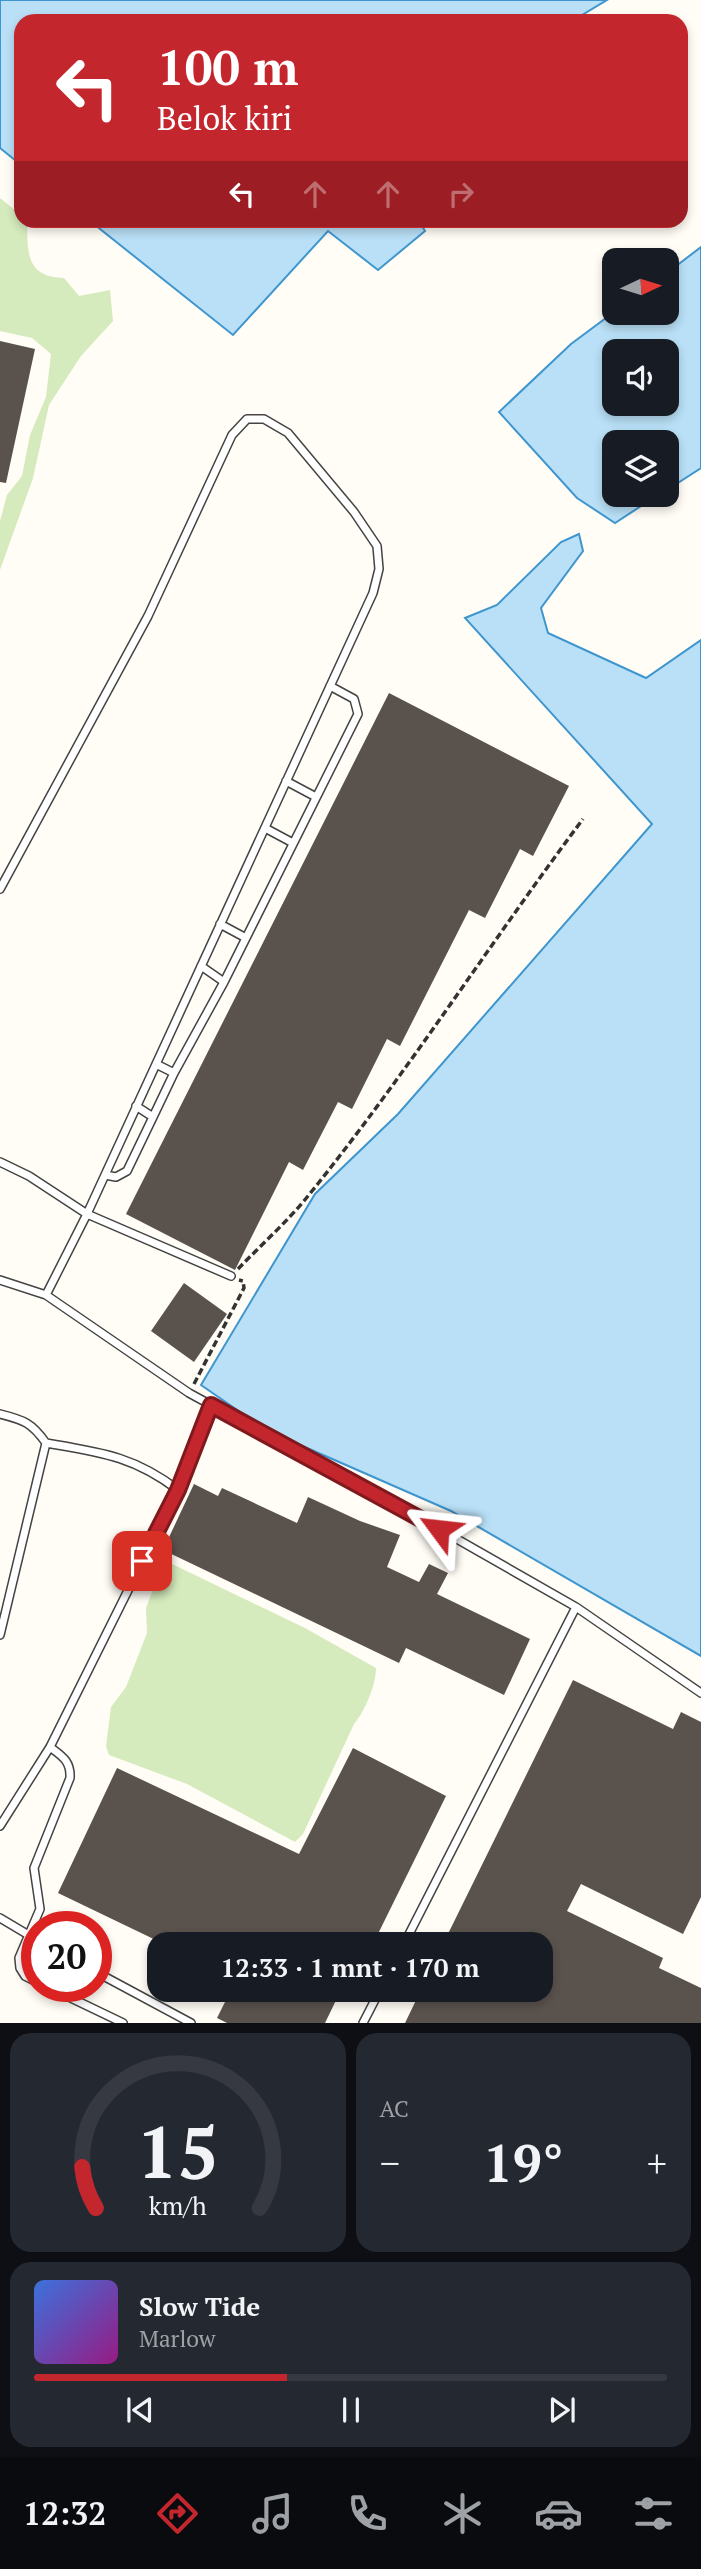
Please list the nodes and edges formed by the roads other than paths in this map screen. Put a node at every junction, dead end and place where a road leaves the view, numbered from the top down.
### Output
1 (330, 686) junction
2 (286, 782) junction
3 (316, 797) junction
4 (265, 828) junction
5 (293, 843) junction
6 (0, 889) edge
7 (220, 924) junction
8 (246, 938) junction
9 (201, 966) junction
10 (224, 982) junction
11 (156, 1064) junction
12 (174, 1073) junction
13 (136, 1106) junction
14 (152, 1117) junction
15 (0, 1162) edge
16 (105, 1175) junction
17 (87, 1214) junction
18 (232, 1276) road end
19 (0, 1280) edge
20 (46, 1295) junction
21 (211, 1405) junction
22 (0, 1414) edge
23 (46, 1443) junction
24 (178, 1490) junction
25 (576, 1607) junction
26 (0, 1635) edge
27 (701, 1693) edge
28 (50, 1747) junction
29 (0, 1826) edge
30 (39, 1911) edge
31 (0, 1918) edge
32 (21, 1931) edge
33 (410, 1932) edge
34 (112, 1981) edge
35 (79, 2002) edge
36 (374, 2002) edge
37 (123, 2023) edge
38 (191, 2023) edge
39 (363, 2023) edge

1 - 2 lane
1 - 3 lane
1 - 6 lane
2 - 3 lane
2 - 4 lane
3 - 5 lane
4 - 5 lane
4 - 7 lane
5 - 8 lane
7 - 8 lane
7 - 9 lane
8 - 10 lane
9 - 10 lane
9 - 11 lane
10 - 12 lane
11 - 12 lane
11 - 13 lane
12 - 14 lane
13 - 14 lane
13 - 16 lane
14 - 16 lane
15 - 17 lane
16 - 17 lane
17 - 18 lane
17 - 20 lane
19 - 20 lane
20 - 21 lane
21 - 24 lane
21 - 25 lane
22 - 23 lane
23 - 24 lane
23 - 26 lane
24 - 28 lane
25 - 27 lane
25 - 33 lane
28 - 29 lane
28 - 30 lane
31 - 32 lane
34 - 38 lane
35 - 37 lane
36 - 39 lane

